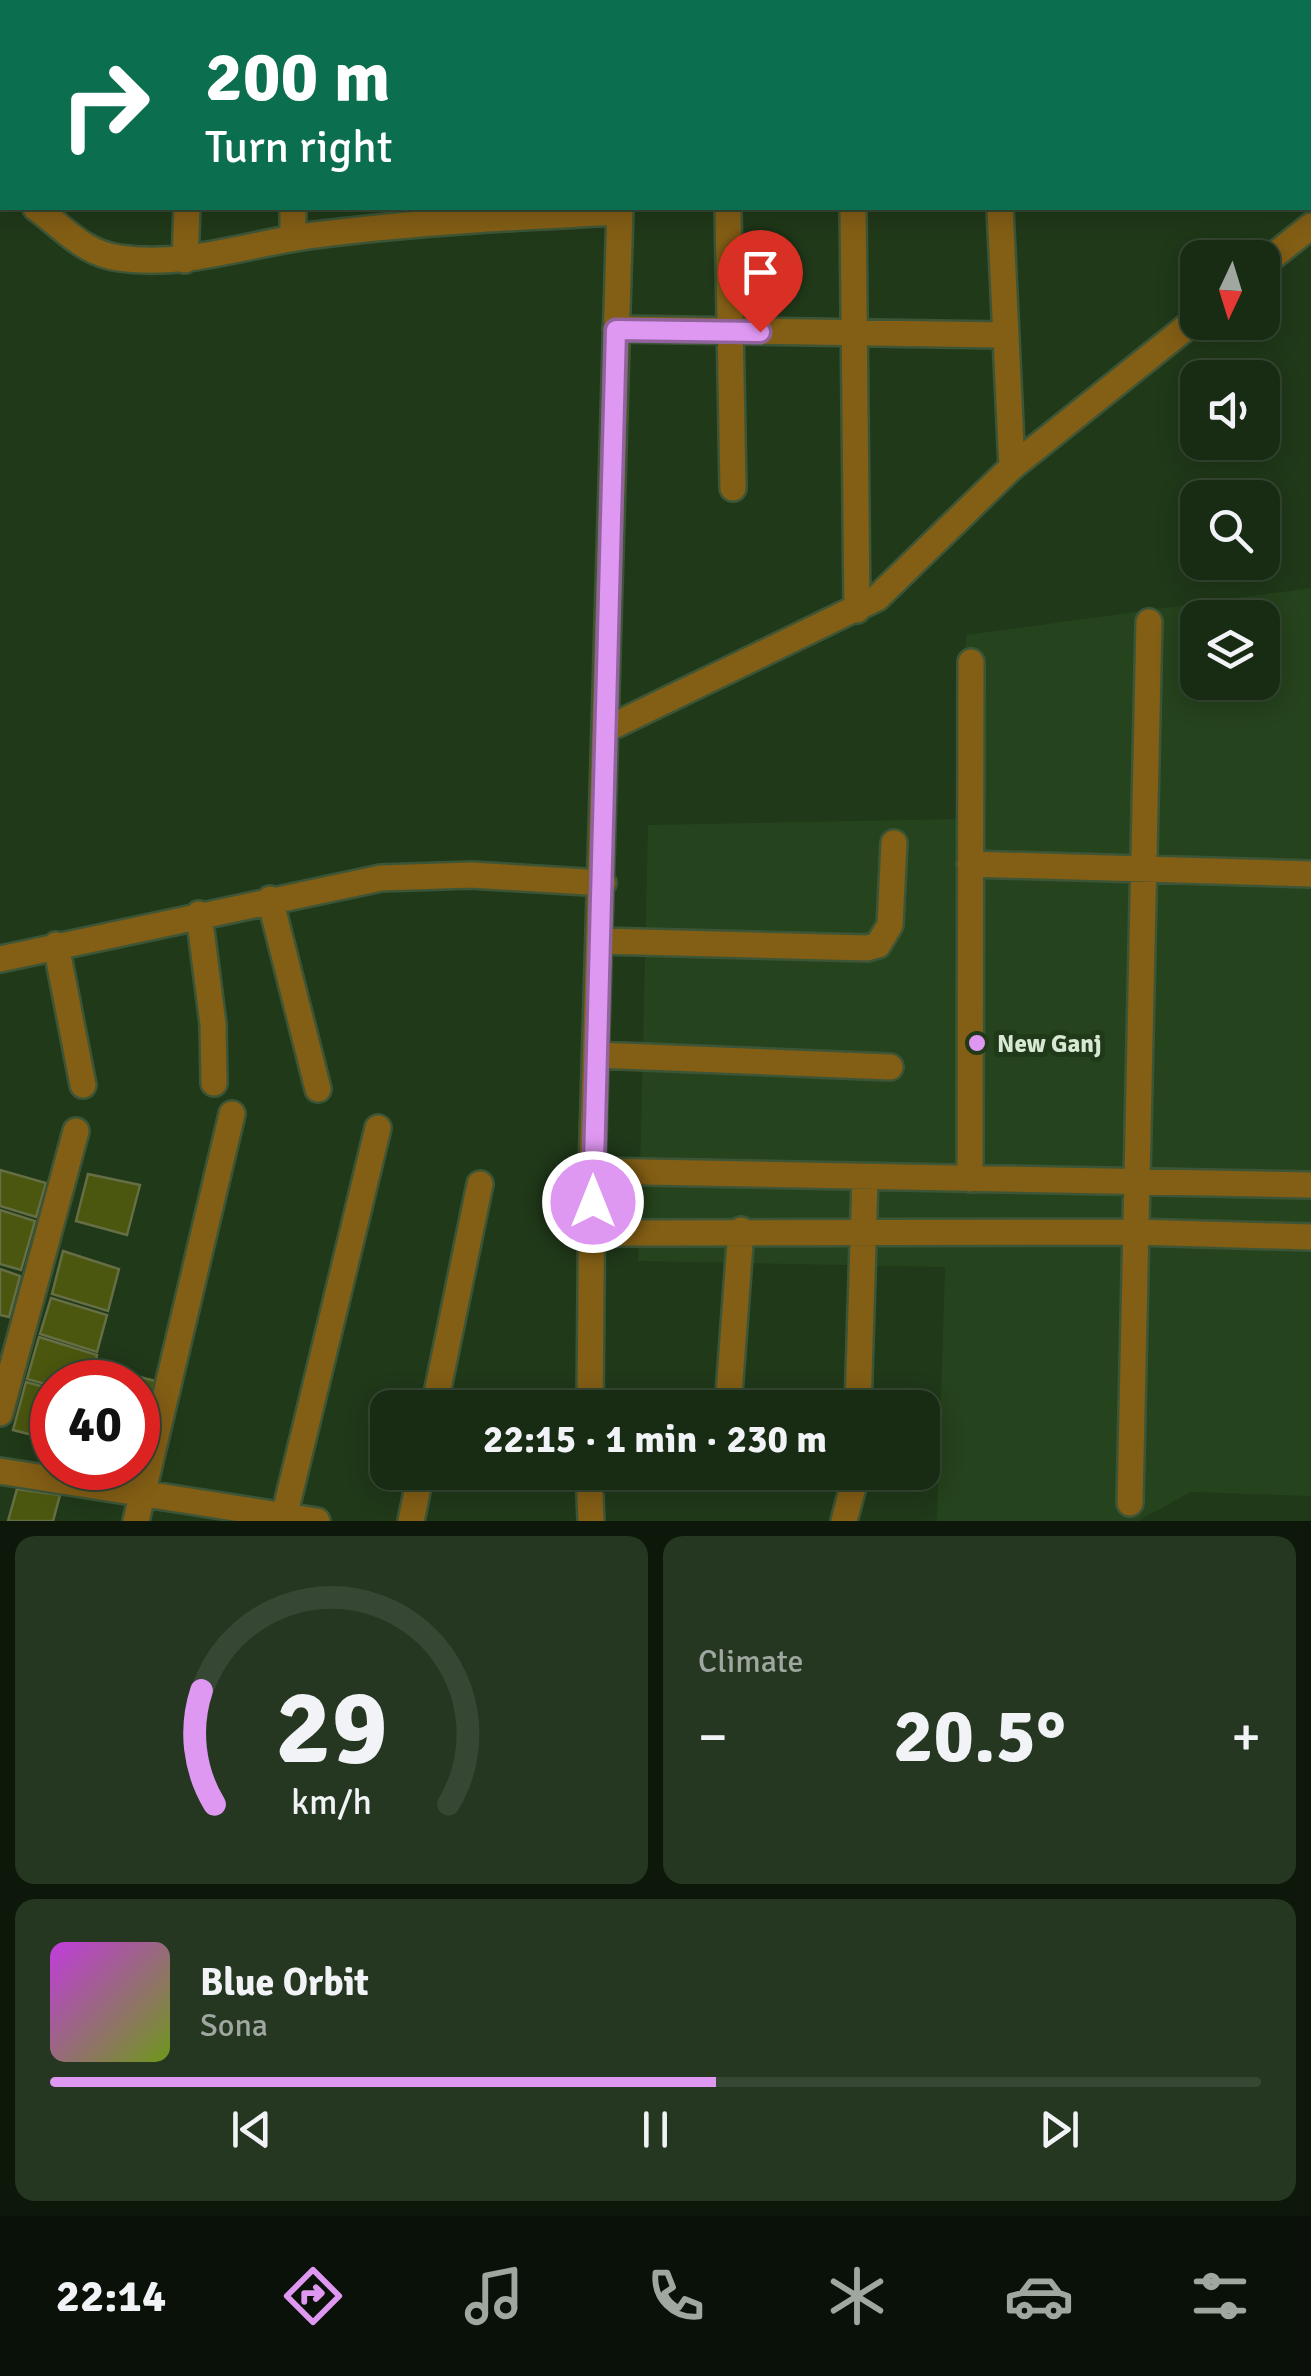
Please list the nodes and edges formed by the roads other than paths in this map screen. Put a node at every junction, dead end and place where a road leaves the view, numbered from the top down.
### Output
1 (41, 210) edge
2 (186, 210) edge
3 (293, 210) edge
4 (620, 210) edge
5 (728, 210) edge
6 (853, 210) edge
7 (1000, 210) edge
8 (444, 214) edge
9 (1311, 226) edge
10 (293, 238) junction
11 (1280, 251) edge
12 (184, 260) junction
13 (616, 330) junction
14 (729, 332) junction
15 (852, 332) junction
16 (1180, 332) edge
17 (1004, 335) junction
18 (1012, 467) junction
19 (733, 488) dead end
20 (857, 610) junction
21 (1149, 622) dead end
22 (971, 662) dead end
23 (605, 730) junction
24 (894, 843) dead end
25 (970, 864) junction
26 (1142, 868) junction
27 (1311, 874) edge
28 (603, 883) junction
29 (270, 899) junction
30 (198, 914) junction
31 (601, 941) junction
32 (56, 946) junction
33 (0, 959) edge
34 (596, 1056) junction
35 (890, 1067) dead end
36 (214, 1082) dead end
37 (83, 1086) dead end
38 (318, 1089) dead end
39 (232, 1114) dead end
40 (378, 1128) dead end
41 (76, 1131) dead end
42 (592, 1171) junction
43 (864, 1176) junction
44 (970, 1178) junction
45 (1137, 1182) junction
46 (480, 1184) dead end
47 (1311, 1185) edge
48 (741, 1230) junction
49 (862, 1232) junction
50 (1134, 1232) junction
51 (594, 1233) junction
52 (1311, 1237) edge
53 (438, 1390) edge
54 (590, 1390) edge
55 (729, 1390) edge
56 (858, 1390) edge
57 (0, 1412) edge
58 (0, 1471) edge
59 (417, 1490) edge
60 (589, 1490) edge
61 (852, 1490) edge
62 (143, 1493) junction
63 (1130, 1503) dead end
64 (284, 1518) edge
65 (136, 1521) edge
66 (318, 1521) edge
67 (411, 1521) edge
68 (591, 1521) edge
69 (844, 1521) edge

1 - 12 street
2 - 12 street
3 - 10 street
4 - 8 street
4 - 13 street
5 - 14 street
6 - 15 street
7 - 17 street
8 - 10 street
9 - 11 street
10 - 12 street
13 - 14 street
13 - 23 street
14 - 15 street
14 - 19 street
15 - 17 street
15 - 20 street
16 - 18 street
17 - 18 street
18 - 20 street
20 - 23 street
21 - 26 street
22 - 25 street
23 - 28 street
24 - 31 street
25 - 26 street
25 - 44 street
26 - 27 street
26 - 45 street
28 - 29 street
28 - 31 street
29 - 30 street
29 - 38 street
30 - 32 street
30 - 36 street
31 - 34 street
32 - 33 street
32 - 37 street
34 - 35 street
34 - 42 street
39 - 62 street
40 - 64 street
41 - 57 street
42 - 43 street
42 - 51 street
43 - 44 street
43 - 49 street
44 - 45 street
45 - 47 street
45 - 50 street
46 - 53 street
48 - 49 street
48 - 51 street
48 - 55 street
49 - 50 street
49 - 56 street
50 - 52 street
50 - 63 street
51 - 54 street
58 - 62 street
59 - 67 street
60 - 68 street
61 - 69 street
62 - 64 street
62 - 65 street
64 - 66 street

